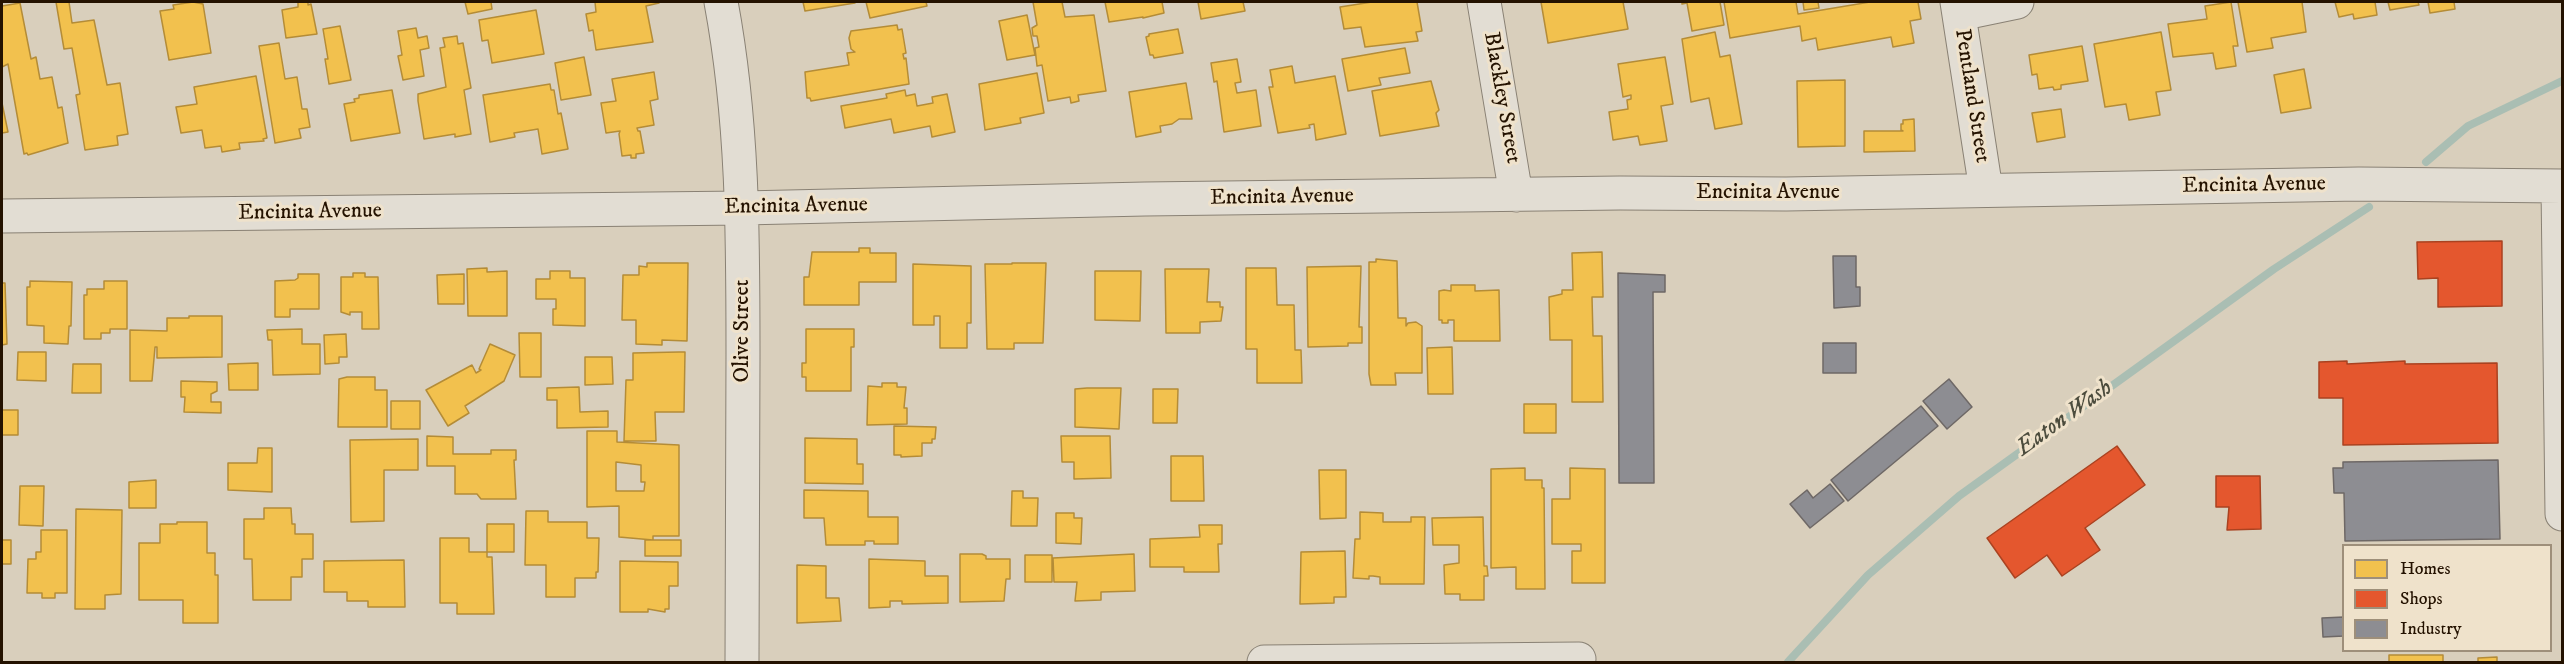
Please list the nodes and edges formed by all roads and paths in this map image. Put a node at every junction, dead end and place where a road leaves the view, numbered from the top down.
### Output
1 (721, 2) edge
2 (1484, 2) edge
3 (2017, 2) edge
4 (1958, 8) edge
5 (2560, 186) edge
6 (1986, 190) junction
7 (1516, 195) junction
8 (743, 208) junction
9 (2, 216) edge
10 (2562, 514) edge
11 (1579, 659) dead end
12 (742, 663) edge
13 (1264, 663) edge

1 - 8 street, Olive Street
2 - 7 street, Blackley Street
3 - 4 street
4 - 6 street, Pentland Street
5 - 6 street, Encinita Avenue
5 - 10 street
6 - 7 street, Encinita Avenue
7 - 8 street, Encinita Avenue
8 - 9 street, Encinita Avenue
8 - 12 street, Olive Street
11 - 13 street

